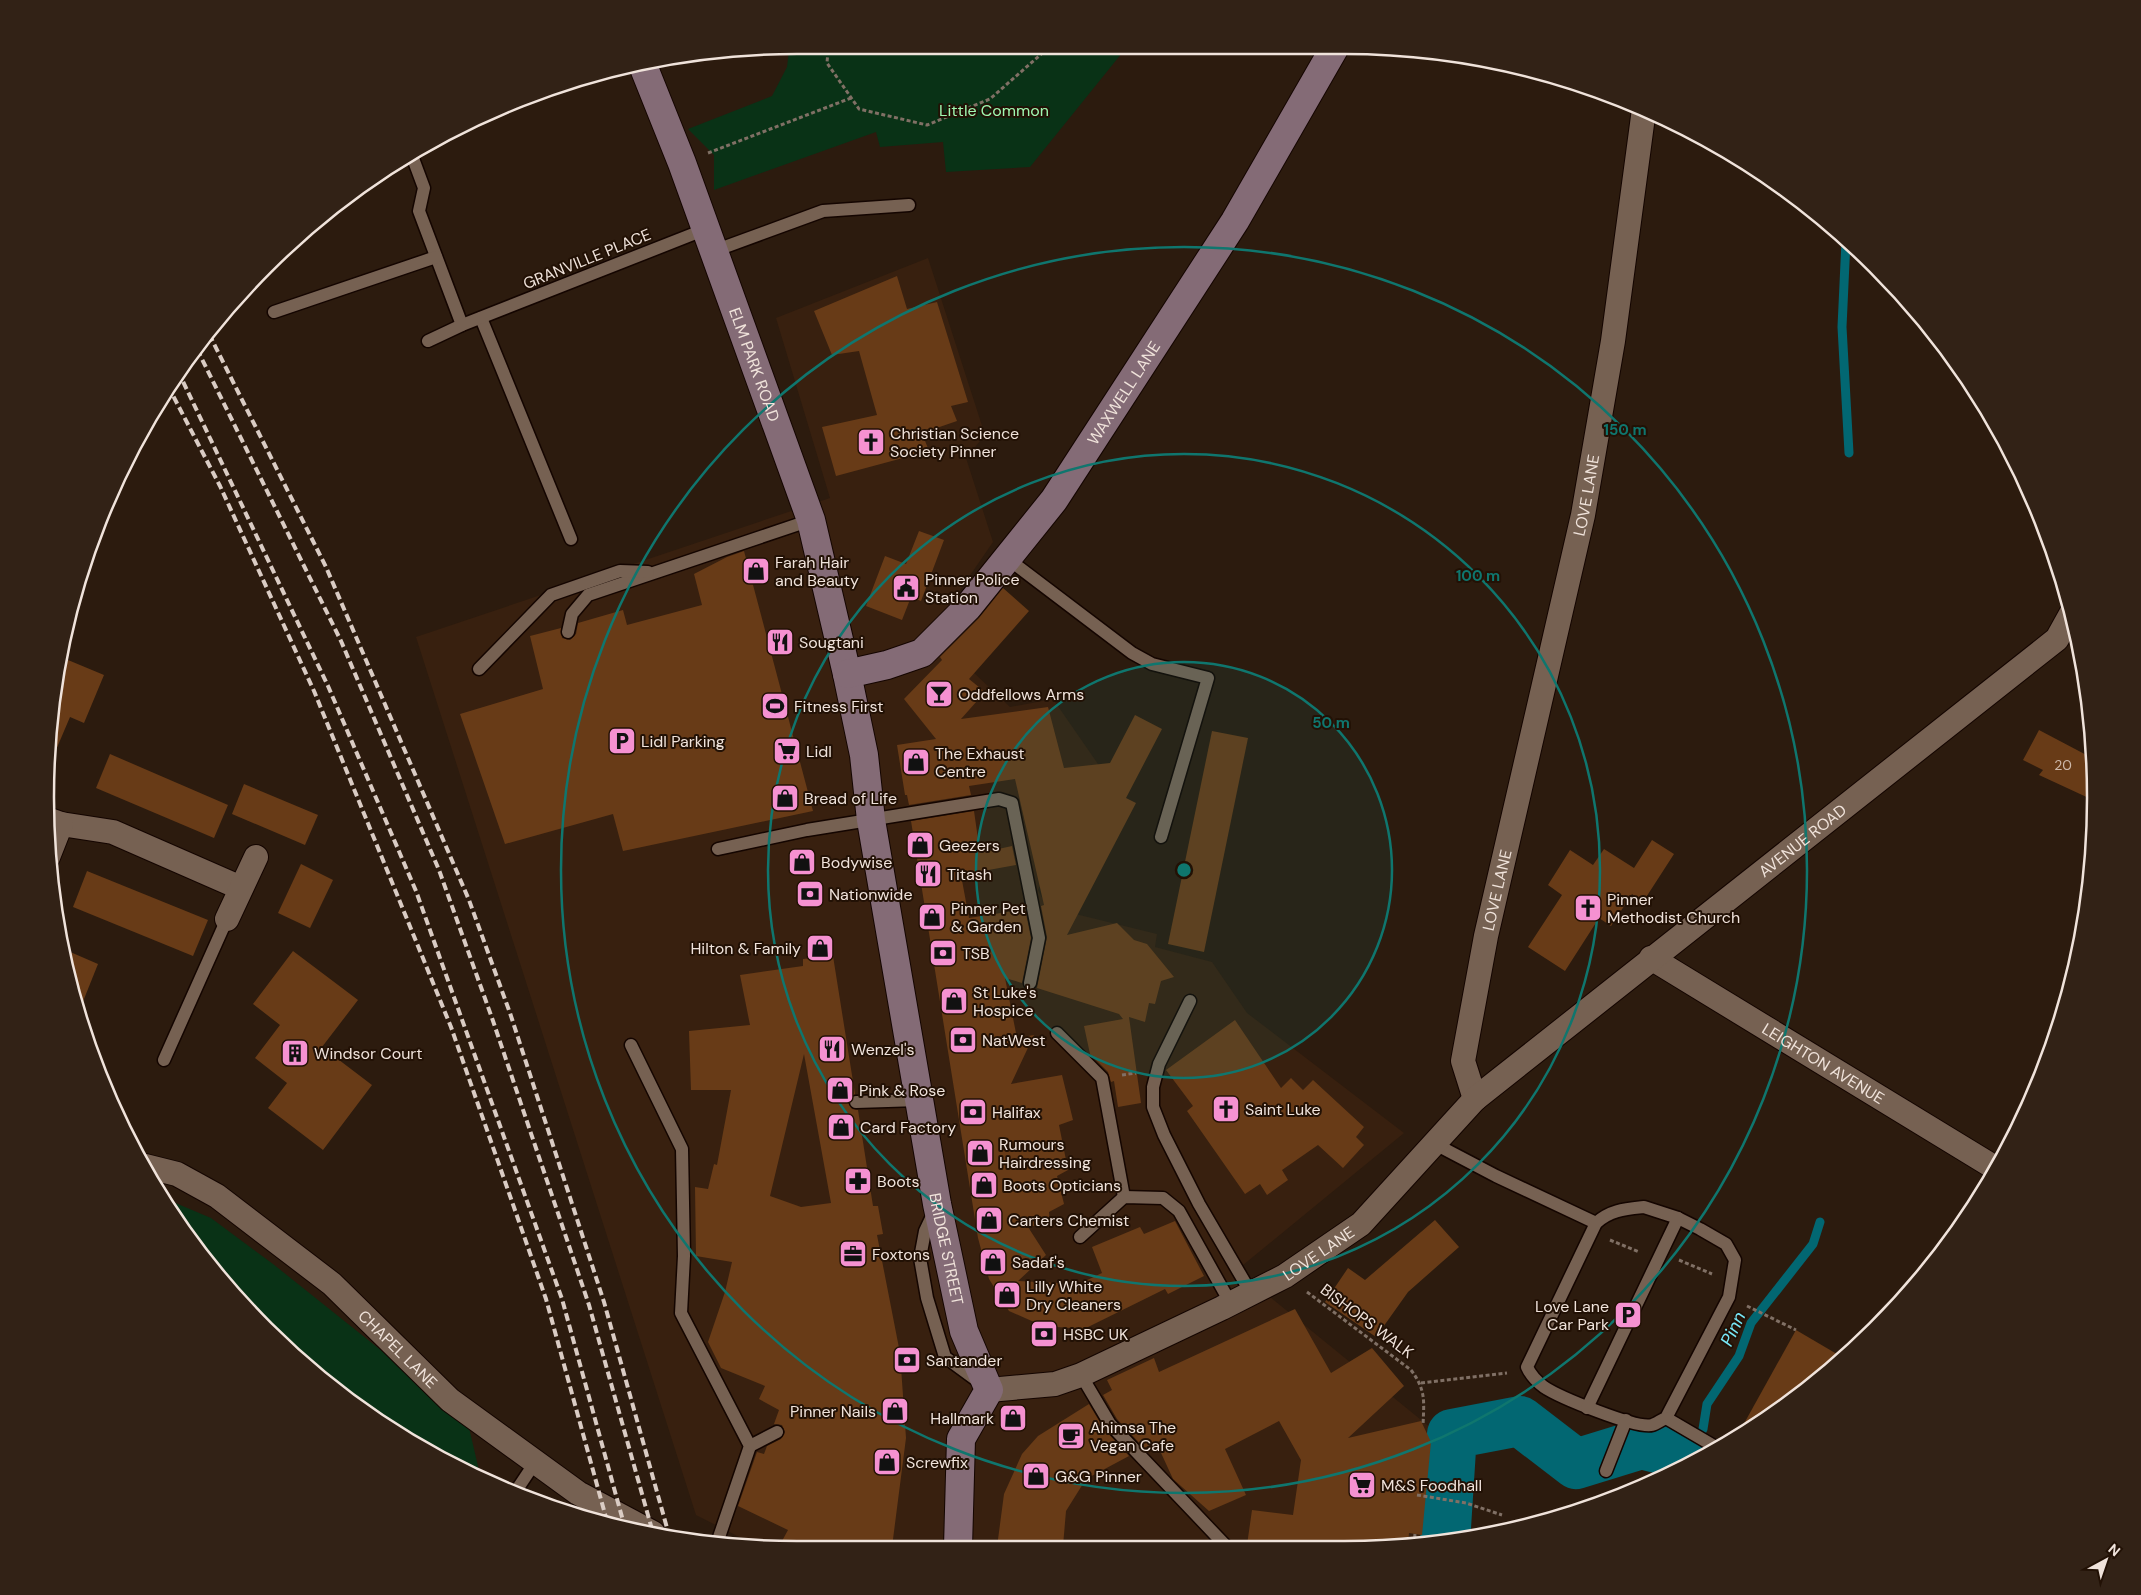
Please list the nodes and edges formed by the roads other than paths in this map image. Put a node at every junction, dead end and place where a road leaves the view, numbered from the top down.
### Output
1 (1331, 54) edge
2 (645, 70) edge
3 (1643, 117) edge
4 (414, 161) edge
5 (909, 205) dead end
6 (710, 240) junction
7 (436, 257) junction
8 (274, 312) dead end
9 (481, 318) junction
10 (462, 325) junction
11 (428, 341) dead end
12 (811, 520) junction
13 (570, 538) dead end
14 (1008, 559) junction
15 (656, 572) junction
16 (2066, 623) edge
17 (568, 632) dead end
18 (480, 669) dead end
19 (847, 674) junction
20 (871, 820) junction
21 (54, 822) edge
22 (1161, 837) dead end
23 (718, 848) dead end
24 (256, 857) dead end
25 (241, 888) junction
26 (227, 919) joint
27 (1651, 958) junction
28 (1030, 983) dead end
29 (1190, 1001) dead end
30 (1057, 1033) dead end
31 (631, 1045) dead end
32 (164, 1060) dead end
33 (1475, 1099) junction
34 (919, 1100) junction
35 (856, 1102) dead end
36 (1435, 1144) junction
37 (1990, 1164) edge
38 (152, 1168) edge
39 (1124, 1196) junction
40 (1678, 1218) junction
41 (1596, 1223) junction
42 (1080, 1238) dead end
43 (1241, 1298) junction
44 (1081, 1375) junction
45 (989, 1390) junction
46 (1587, 1408) junction
47 (1666, 1418) junction
48 (1626, 1420) junction
49 (777, 1432) dead end
50 (1710, 1445) edge
51 (750, 1446) junction
52 (534, 1464) junction
53 (1606, 1471) dead end
54 (519, 1487) edge
55 (633, 1523) edge
56 (719, 1537) edge
57 (958, 1541) edge
58 (1221, 1541) edge

1 - 14 street, WAXWELL LANE
2 - 6 street, ELM PARK ROAD
3 - 33 street, LOVE LANE
4 - 7 lane
5 - 6 lane, GRANVILLE PLACE
6 - 9 lane, GRANVILLE PLACE
6 - 12 street, ELM PARK ROAD
7 - 8 lane
7 - 10 lane
9 - 10 lane, GRANVILLE PLACE
9 - 13 lane
10 - 11 lane, GRANVILLE PLACE
12 - 15 lane
12 - 19 street, ELM PARK ROAD
14 - 19 street, WAXWELL LANE
14 - 22 lane
15 - 17 lane
15 - 18 lane
16 - 27 street, AVENUE ROAD
19 - 20 street, BRIDGE STREET
20 - 23 lane
20 - 28 lane
20 - 34 street, BRIDGE STREET
21 - 25 street
24 - 25 street
25 - 26 street
26 - 32 lane
27 - 33 street, AVENUE ROAD
27 - 37 street, LEIGHTON AVENUE
29 - 43 lane
30 - 39 lane
31 - 51 lane
33 - 36 street, LOVE LANE
34 - 35 lane
34 - 45 street, BRIDGE STREET
36 - 41 lane
36 - 43 street, LOVE LANE
38 - 52 street, CHAPEL LANE
39 - 42 lane
39 - 43 lane
40 - 41 lane
40 - 46 lane
40 - 47 lane
41 - 46 lane
43 - 44 street, LOVE LANE
44 - 45 street, LOVE LANE
44 - 58 lane
45 - 57 street
46 - 48 lane
47 - 48 lane
47 - 50 lane
48 - 53 lane
49 - 51 lane
51 - 56 lane
52 - 54 lane
52 - 55 street, CHAPEL LANE

